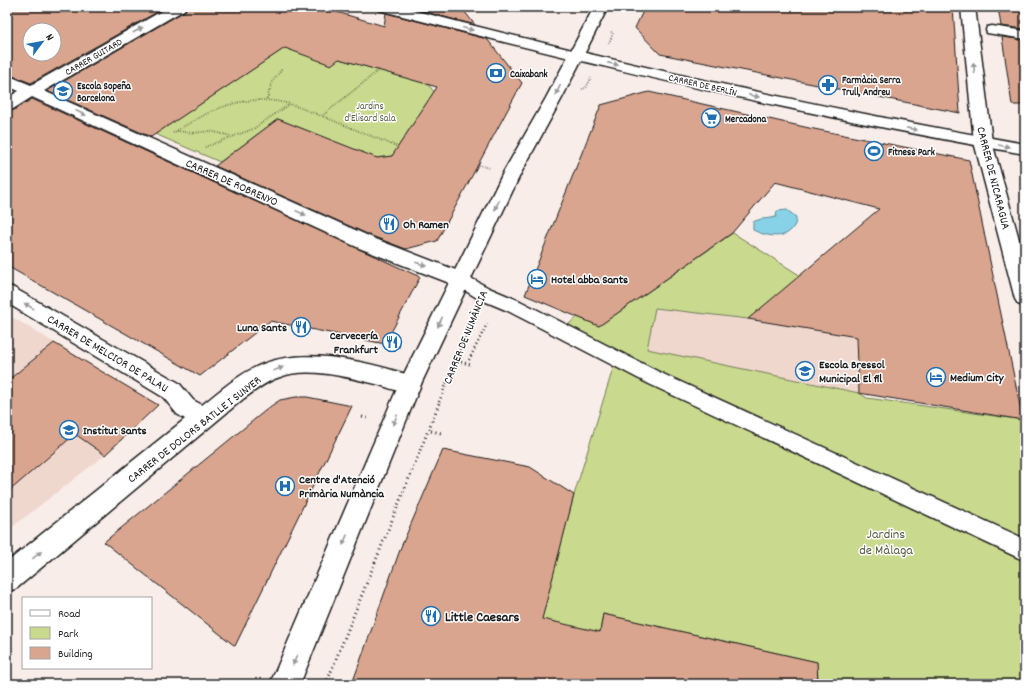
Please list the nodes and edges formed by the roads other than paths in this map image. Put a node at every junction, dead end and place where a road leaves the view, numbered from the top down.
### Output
1 (179, 7) edge
2 (384, 7) edge
3 (601, 7) edge
4 (968, 7) edge
5 (992, 30) dead end
6 (1025, 35) edge
7 (575, 55) junction
8 (7, 80) edge
9 (32, 91) junction
10 (7, 105) edge
11 (983, 142) junction
12 (1025, 149) edge
13 (459, 279) junction
14 (7, 293) edge
15 (1025, 299) edge
16 (410, 384) junction
17 (204, 418) junction
18 (1025, 550) edge
19 (7, 579) edge
20 (285, 684) edge

9 -> 1 street, CARRER GUITARD
2 -> 7 street, CARRER DE BERLÍN
3 - 7 street
11 -> 4 street, CARRER DE NICARAGUA
5 - 6 street
7 -> 11 street, CARRER DE BERLÍN
7 -> 13 street
8 - 9 street, CARRER DE ROBRENYO
9 - 10 street, CARRER GUITARD
9 -> 13 street, CARRER DE ROBRENYO
11 -> 12 street, CARRER DE BERLÍN
11 - 15 street, CARRER DE NICARAGUA
13 -> 16 street
13 - 18 street
17 -> 14 street, CARRER DE MELCIOR DE PALAU
17 -> 16 street, CARRER DE DOLORS BATLLE I SUNYER
16 -> 20 street
19 -> 17 street, CARRER DE DOLORS BATLLE I SUNYER

